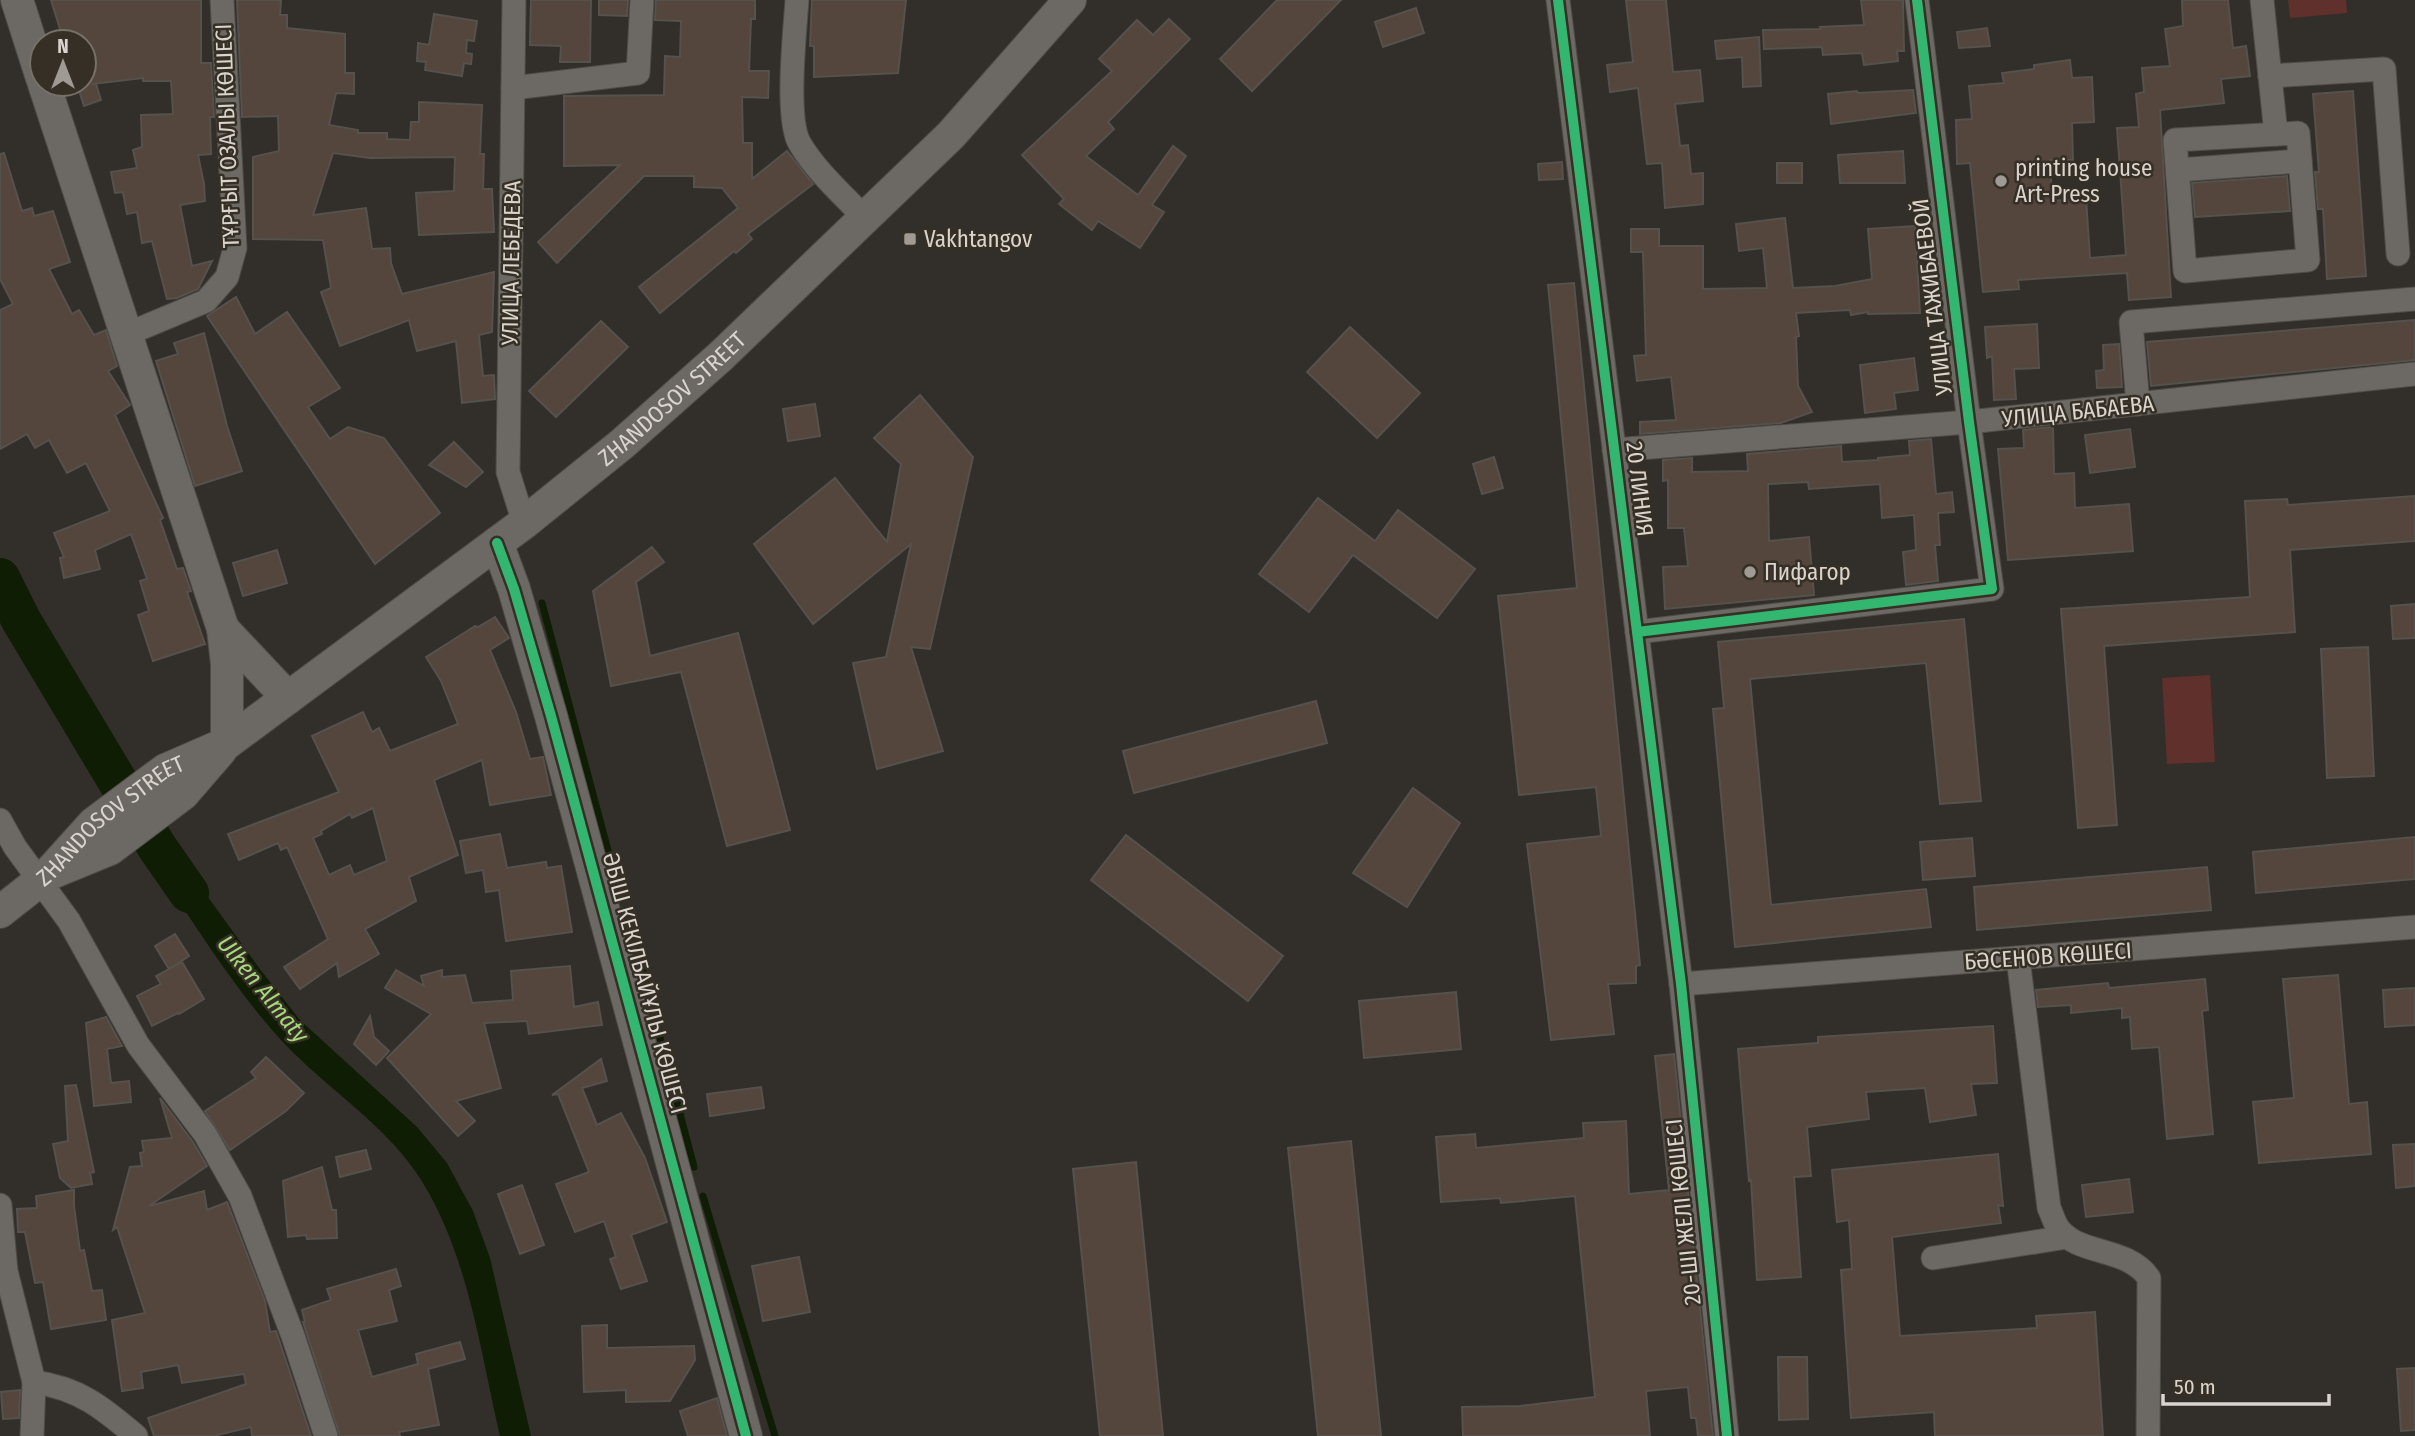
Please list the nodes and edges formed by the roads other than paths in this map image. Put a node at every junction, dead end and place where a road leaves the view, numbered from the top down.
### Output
1 (17, 0) edge
2 (222, 0) edge
3 (514, 0) edge
4 (642, 0) edge
5 (797, 0) edge
6 (1070, 0) edge
7 (1558, 0) edge
8 (1917, 0) edge
9 (2262, 0) edge
10 (28, 34) edge
11 (2270, 76) junction
12 (513, 88) junction
13 (49, 98) edge
14 (2276, 134) junction
15 (2300, 161) junction
16 (2178, 170) junction
17 (864, 216) junction
18 (2398, 254) dead end
19 (2415, 299) edge
20 (125, 335) junction
21 (2415, 374) edge
22 (2138, 404) junction
23 (1969, 422) junction
24 (1614, 450) junction
25 (524, 523) junction
26 (498, 543) junction
27 (223, 629) junction
28 (1637, 632) junction
29 (288, 698) junction
30 (227, 743) junction
31 (0, 820) edge
32 (43, 878) junction
33 (0, 912) edge
34 (2415, 927) edge
35 (2018, 958) junction
36 (1681, 984) junction
37 (0, 1205) edge
38 (2067, 1237) junction
39 (1933, 1258) dead end
40 (34, 1382) junction
41 (32, 1436) edge
42 (136, 1436) edge
43 (326, 1436) edge
44 (746, 1436) edge
45 (1727, 1436) edge
46 (2148, 1436) edge

1 - 10 street
2 - 20 street, ТҰРҒЫТ ОЗАЛЫ КӨШЕСІ
3 - 12 street, УЛИЦА ЛЕБЕДЕВА
4 - 12 street
5 - 17 street
6 - 17 street, ZHANDOSOV STREET
7 - 24 street, 20 ЛИНИЯ
8 - 23 street, УЛИЦА ТАЖИБАЕВОЙ
9 - 11 street
11 - 14 street
11 - 18 street
12 - 25 street, УЛИЦА ЛЕБЕДЕВА
13 - 20 street
14 - 15 street
14 - 16 street
15 - 16 street
15 - 16 street
17 - 25 street, ZHANDOSOV STREET
19 - 22 street
20 - 27 street
21 - 22 street, УЛИЦА БАБАЕВА
22 - 23 street, УЛИЦА БАБАЕВА
23 - 24 street, УЛИЦА БАБАЕВА
23 - 28 street, УЛИЦА ТАЖИБАЕВОЙ
24 - 28 street, 20 ЛИНИЯ
25 - 26 street, ZHANDOSOV STREET
26 - 29 street, ZHANDOSOV STREET
26 - 44 street, ӘБІШ КЕКІЛБАЙҰЛЫ КӨШЕСІ
27 - 29 street
27 - 30 street
28 - 36 street, 20 ЛИНИЯ
29 - 30 street, ZHANDOSOV STREET
30 - 32 street, ZHANDOSOV STREET
31 - 32 street
32 - 33 street, ZHANDOSOV STREET
32 - 43 street
34 - 35 street, БӘСЕНОВ КӨШЕСІ
35 - 36 street, БӘСЕНОВ КӨШЕСІ
35 - 38 street
36 - 45 street, 20-ШІ ЖЕЛІ КӨШЕСІ
37 - 40 street
38 - 39 street
38 - 46 street
40 - 41 street
40 - 42 street

